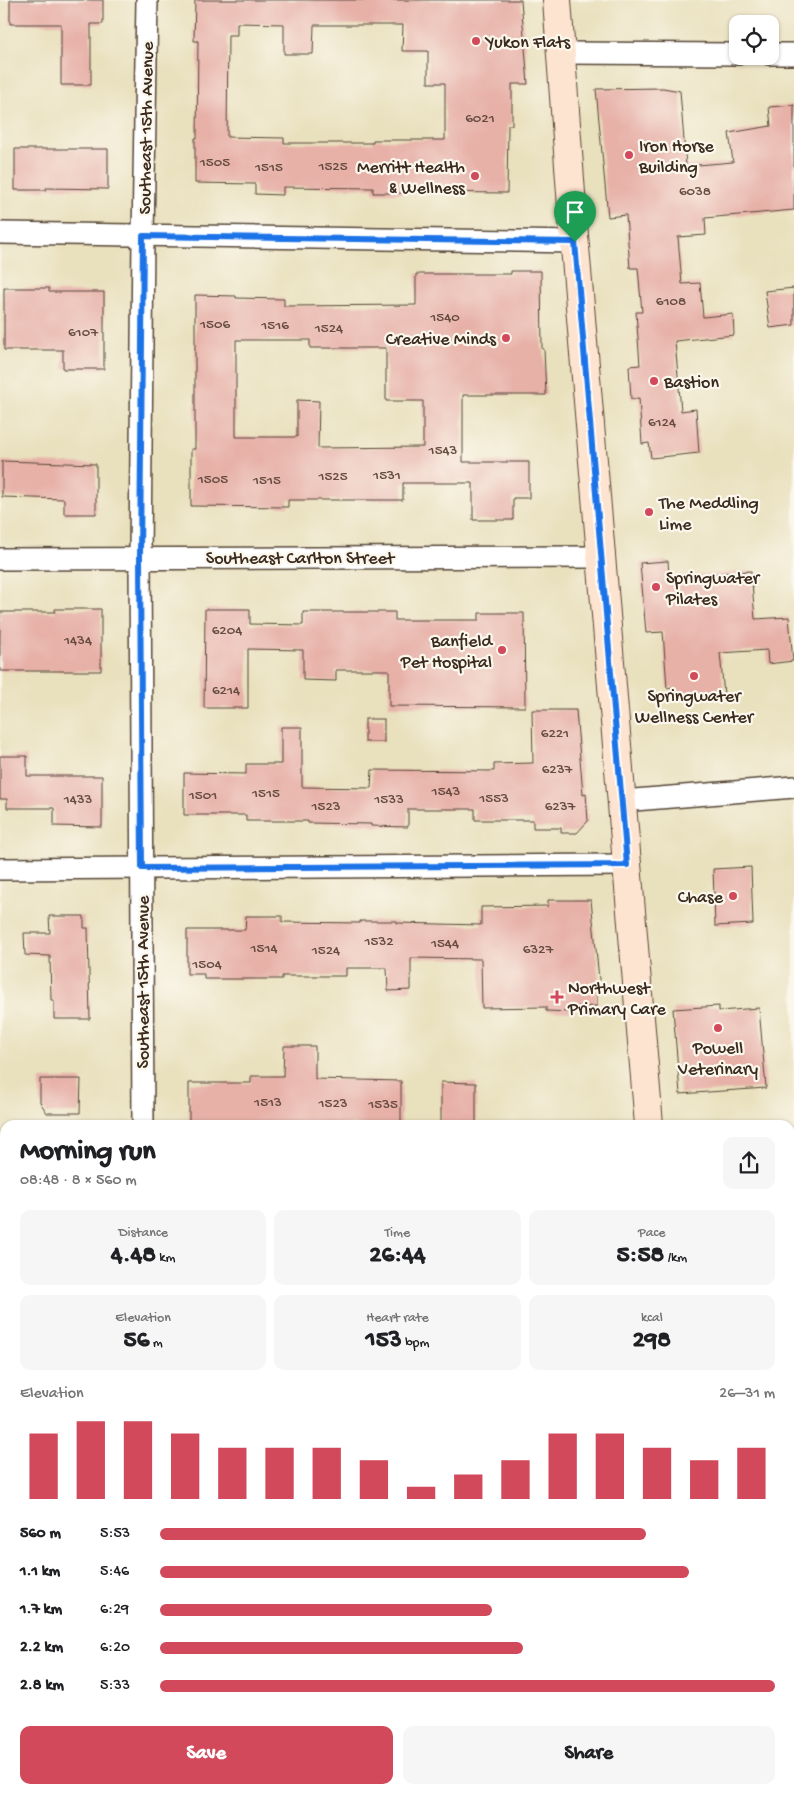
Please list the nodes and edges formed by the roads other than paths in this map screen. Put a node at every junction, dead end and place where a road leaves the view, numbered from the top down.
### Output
1 (147, 0) edge
2 (557, 0) edge
3 (561, 53) junction
4 (729, 54) edge
5 (779, 54) edge
6 (794, 54) edge
7 (0, 233) edge
8 (143, 236) junction
9 (575, 242) junction
10 (140, 557) junction
11 (601, 557) junction
12 (0, 558) edge
13 (794, 787) edge
14 (622, 801) junction
15 (627, 865) junction
16 (142, 868) junction
17 (0, 869) edge
18 (144, 1120) edge
19 (649, 1120) edge

1 - 8 street, Southeast 15th Avenue
2 - 3 main road
3 - 4 street
3 - 9 main road
5 - 6 street
7 - 8 street
8 - 9 street
8 - 10 street, Southeast 15th Avenue
9 - 11 main road
10 - 11 street, Southeast Carlton Street
10 - 12 street, Southeast Carlton Street
10 - 16 street, Southeast 15th Avenue
11 - 14 main road
13 - 14 street
14 - 15 main road
15 - 16 street
15 - 19 main road
16 - 17 street
16 - 18 street, Southeast 15th Avenue

